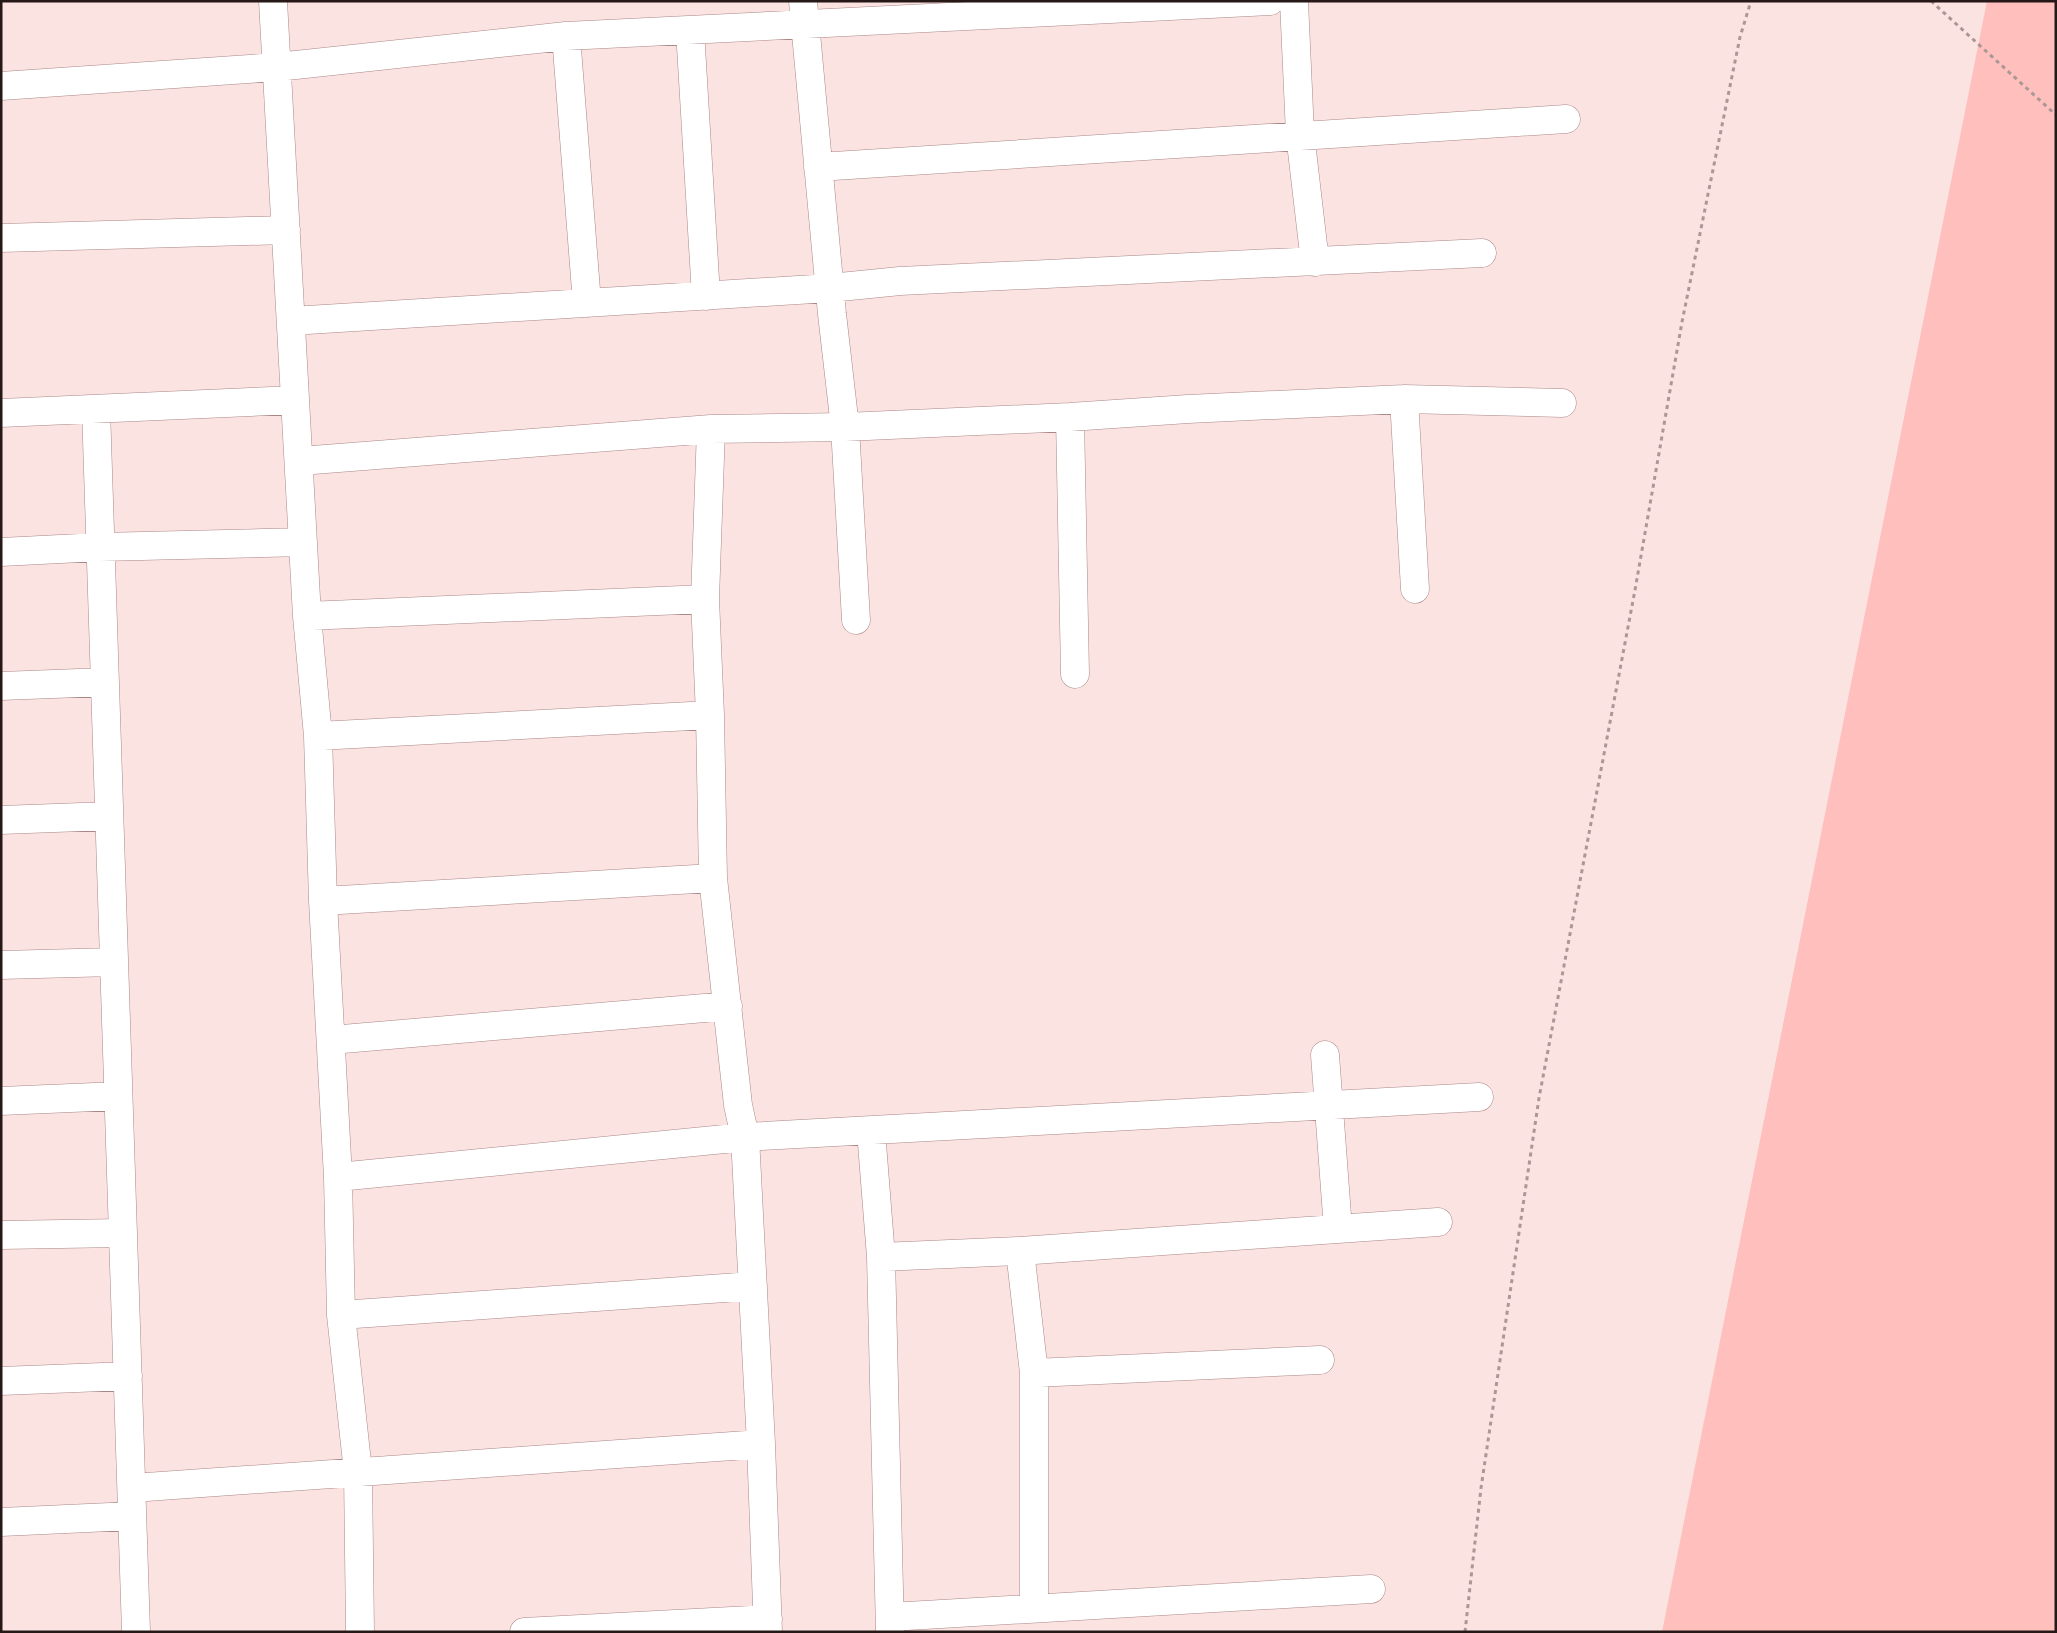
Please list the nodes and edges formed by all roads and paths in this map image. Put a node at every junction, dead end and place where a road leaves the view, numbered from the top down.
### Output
1 (273, 1) edge
2 (1270, 1) edge
3 (1294, 1) edge
4 (1751, 1) edge
5 (1931, 1) edge
6 (804, 13) edge
7 (690, 30) junction
8 (566, 36) junction
9 (276, 67) junction
10 (1, 86) edge
11 (2056, 115) edge
12 (1566, 119) dead end
13 (1300, 134) junction
14 (818, 167) junction
15 (286, 230) junction
16 (1, 238) edge
17 (1482, 253) dead end
18 (1315, 262) junction
19 (830, 288) junction
20 (706, 296) junction
21 (587, 303) junction
22 (291, 321) junction
23 (1404, 399) junction
24 (295, 400) junction
25 (1562, 403) dead end
26 (96, 409) junction
27 (1, 413) edge
28 (1070, 417) junction
29 (845, 426) junction
30 (711, 429) junction
31 (300, 462) junction
32 (303, 542) junction
33 (100, 547) junction
34 (1, 552) edge
35 (1415, 590) dead end
36 (705, 599) junction
37 (307, 616) junction
38 (856, 620) dead end
39 (1075, 674) dead end
40 (104, 682) junction
41 (1, 686) edge
42 (710, 714) junction
43 (318, 736) junction
44 (109, 816) junction
45 (1, 820) edge
46 (713, 878) junction
47 (323, 901) junction
48 (114, 962) junction
49 (1, 965) edge
50 (728, 1006) junction
51 (331, 1040) junction
52 (1325, 1055) dead end
53 (118, 1096) junction
54 (1479, 1097) dead end
55 (1, 1101) edge
56 (1329, 1105) junction
57 (870, 1131) junction
58 (744, 1137) junction
59 (338, 1177) junction
60 (1438, 1222) dead end
61 (1338, 1229) junction
62 (122, 1233) junction
63 (1, 1235) edge
64 (1020, 1251) junction
65 (880, 1257) junction
66 (753, 1286) junction
67 (341, 1315) junction
68 (1320, 1360) dead end
69 (1034, 1373) junction
70 (128, 1376) junction
71 (1, 1381) edge
72 (761, 1444) junction
73 (358, 1472) junction
74 (132, 1488) junction
75 (132, 1516) junction
76 (1, 1522) edge
77 (1371, 1589) dead end
78 (1034, 1608) junction
79 (976, 1622) edge
80 (890, 1624) edge
81 (768, 1625) edge
82 (644, 1629) edge
83 (136, 1632) edge
84 (360, 1632) edge
85 (524, 1632) edge
86 (1465, 1632) edge

1 - 9 street
2 - 6 street
3 - 13 street
4 - 86 path
5 - 11 path
6 - 7 street
6 - 14 street
7 - 8 street
7 - 20 street
8 - 9 street
8 - 21 street
9 - 10 street
9 - 15 street
12 - 13 street
13 - 14 street
13 - 18 street
14 - 19 street
15 - 16 street
15 - 22 street
17 - 18 street
18 - 19 street
19 - 20 street
19 - 29 street
20 - 21 street
21 - 22 street
22 - 24 street
23 - 25 street
23 - 28 street
23 - 35 street
24 - 26 street
24 - 31 street
26 - 27 street
26 - 33 street
28 - 29 street
28 - 39 street
29 - 30 street
29 - 38 street
30 - 31 street
30 - 36 street
31 - 32 street
32 - 33 street
32 - 37 street
33 - 34 street
33 - 40 street
36 - 37 street
36 - 42 street
37 - 43 street
40 - 41 street
40 - 44 street
42 - 43 street
42 - 46 street
43 - 47 street
44 - 45 street
44 - 48 street
46 - 47 street
46 - 50 street
47 - 51 street
48 - 49 street
48 - 53 street
50 - 51 street
50 - 58 street
51 - 59 street
52 - 56 street
53 - 55 street
53 - 62 street
54 - 56 street
56 - 57 street
56 - 61 street
57 - 58 street
57 - 65 street
58 - 59 street
58 - 66 street
59 - 67 street
60 - 61 street
61 - 64 street
62 - 63 street
62 - 70 street
64 - 65 street
64 - 69 street
65 - 80 street
66 - 67 street
66 - 72 street
67 - 73 street
68 - 69 street
69 - 78 street
70 - 71 street
70 - 74 street
72 - 73 street
72 - 81 street
73 - 74 street
73 - 84 street
74 - 75 street
75 - 76 street
75 - 83 street
77 - 78 street
78 - 79 street
79 - 80 street
81 - 82 street
82 - 85 street

